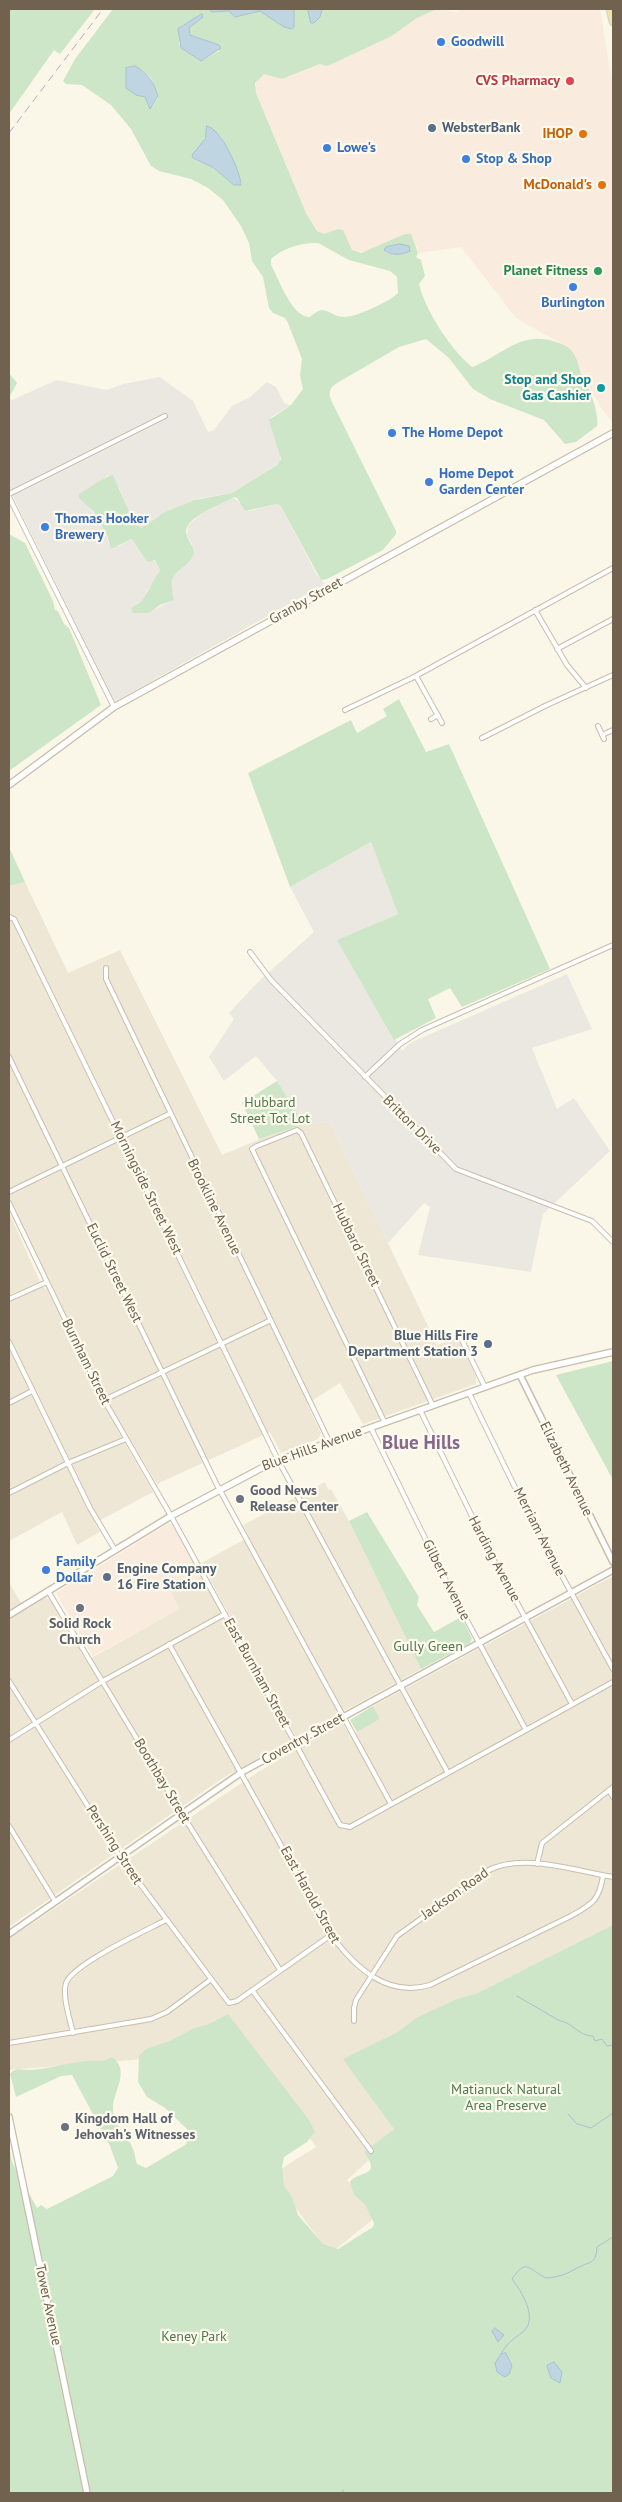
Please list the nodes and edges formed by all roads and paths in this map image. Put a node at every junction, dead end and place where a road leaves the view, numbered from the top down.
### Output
1 (610, 9) edge
2 (613, 22) edge
3 (165, 416) dead end
4 (613, 433) edge
5 (9, 494) edge
6 (9, 498) edge
7 (613, 568) edge
8 (535, 610) junction
9 (613, 619) edge
10 (557, 649) junction
11 (613, 675) edge
12 (416, 676) junction
13 (586, 688) junction
14 (114, 707) junction
15 (345, 710) dead end
16 (438, 715) junction
17 (431, 719) dead end
18 (442, 723) dead end
19 (598, 726) dead end
20 (613, 730) edge
21 (482, 738) dead end
22 (9, 785) edge
23 (10, 917) edge
24 (613, 945) edge
25 (250, 952) dead end
26 (106, 968) dead end
27 (9, 1057) edge
28 (364, 1077) junction
29 (169, 1114) junction
30 (121, 1137) junction
31 (62, 1166) junction
32 (9, 1192) edge
33 (9, 1203) edge
34 (613, 1242) edge
35 (47, 1282) junction
36 (9, 1299) edge
37 (269, 1321) junction
38 (458, 1332) dead end
39 (9, 1342) edge
40 (222, 1344) junction
41 (613, 1352) edge
42 (162, 1373) junction
43 (520, 1375) junction
44 (485, 1387) junction
45 (32, 1391) junction
46 (469, 1393) junction
47 (104, 1400) junction
48 (9, 1403) edge
49 (433, 1406) junction
50 (420, 1410) junction
51 (385, 1423) junction
52 (371, 1428) junction
53 (126, 1439) junction
54 (330, 1443) junction
55 (278, 1460) junction
56 (68, 1463) junction
57 (220, 1490) junction
58 (9, 1493) edge
59 (171, 1516) junction
60 (115, 1550) junction
61 (613, 1562) edge
62 (613, 1570) edge
63 (48, 1591) junction
64 (570, 1593) junction
65 (225, 1614) junction
66 (9, 1615) edge
67 (525, 1618) junction
68 (478, 1643) junction
69 (169, 1644) junction
70 (613, 1670) edge
71 (9, 1681) edge
72 (103, 1682) junction
73 (613, 1682) edge
74 (401, 1686) junction
75 (572, 1704) junction
76 (343, 1717) junction
77 (36, 1723) junction
78 (526, 1730) junction
79 (9, 1740) edge
80 (296, 1743) junction
81 (242, 1772) junction
82 (448, 1773) junction
83 (613, 1787) edge
84 (609, 1790) junction
85 (613, 1797) edge
86 (391, 1804) junction
87 (182, 1814) junction
88 (9, 1826) edge
89 (120, 1856) junction
90 (536, 1864) junction
91 (603, 1876) junction
92 (613, 1877) edge
93 (55, 1901) junction
94 (166, 1920) junction
95 (9, 1934) edge
96 (331, 1935) junction
97 (280, 1970) junction
98 (371, 1975) junction
99 (210, 1980) junction
100 (252, 1990) junction
101 (354, 2021) dead end
102 (73, 2033) junction
103 (9, 2043) edge
104 (9, 2117) edge
105 (371, 2151) dead end
106 (87, 2493) edge

1 - 2 main road
3 - 5 street
4 - 14 main road, Granby Street
6 - 14 street
7 - 8 street
8 - 10 street
8 - 12 street
9 - 10 street
10 - 13 street
11 - 13 street
12 - 15 street
12 - 16 street
13 - 21 street
14 - 22 main road, Granby Street
16 - 17 street
16 - 18 street
19 - 20 street
23 - 30 street, Morningside Street West
24 - 28 street
25 - 28 street, Britton Drive
26 - 29 street, Brookline Avenue
27 - 31 street, Euclid Street West
28 - 34 street, Britton Drive
29 - 30 street
29 - 37 street, Brookline Avenue
30 - 31 street
30 - 40 street, Morningside Street West
31 - 32 street
31 - 42 street, Euclid Street West
33 - 35 street, Burnham Street
35 - 36 street
35 - 47 street, Burnham Street
37 - 40 street
37 - 54 street, Brookline Avenue
38 - 44 street
39 - 45 street
40 - 42 street
40 - 55 street, Morningside Street West
41 - 43 main road, Blue Hills Avenue
42 - 47 street
42 - 57 street, Euclid Street West
43 - 44 main road, Blue Hills Avenue
43 - 61 street, Elizabeth Avenue
44 - 46 main road, Blue Hills Avenue
45 - 48 street
45 - 56 street
46 - 49 main road, Blue Hills Avenue
46 - 64 street, Merriam Avenue
47 - 53 street, Burnham Street
49 - 50 main road, Blue Hills Avenue
49 - 51 street, Hubbard Street
50 - 51 main road, Blue Hills Avenue
50 - 67 street, Harding Avenue
51 - 52 main road, Blue Hills Avenue
52 - 54 main road, Blue Hills Avenue
52 - 68 street, Gilbert Avenue
53 - 56 street
53 - 59 street, Burnham Street
54 - 55 main road, Blue Hills Avenue
55 - 57 main road, Blue Hills Avenue
55 - 74 street, Morningside Street West
56 - 58 street
56 - 60 street
57 - 59 main road, Blue Hills Avenue
57 - 76 street, Euclid Street West
59 - 60 main road, Blue Hills Avenue
59 - 65 street, East Burnham Street
60 - 63 main road, Blue Hills Avenue
62 - 64 street, Coventry Street
63 - 66 main road, Blue Hills Avenue
63 - 72 street, Boothbay Street
64 - 67 street, Coventry Street
64 - 70 street, Merriam Avenue
65 - 69 street
65 - 80 street, East Burnham Street
67 - 68 street, Coventry Street
67 - 75 street, Harding Avenue
68 - 74 street, Coventry Street
68 - 78 street, Gilbert Avenue
69 - 72 street
69 - 81 street, East Harold Street
71 - 77 street, Pershing Street
72 - 77 street
72 - 87 street, Boothbay Street
73 - 75 street
74 - 76 street, Coventry Street
74 - 82 street, Morningside Street West
75 - 78 street
76 - 80 street, Coventry Street
76 - 86 street, Euclid Street West
77 - 79 street
77 - 89 street, Pershing Street
78 - 82 street
80 - 81 street, Coventry Street
80 - 86 street, East Burnham Street
81 - 87 street, Coventry Street
81 - 96 street, East Harold Street
82 - 86 street
83 - 84 street
84 - 85 street
84 - 90 street
87 - 89 street, Coventry Street
87 - 97 street, Boothbay Street
88 - 93 street
89 - 93 street, Coventry Street
89 - 94 street, Pershing Street
90 - 91 street, Jackson Road
90 - 98 street, Jackson Road
91 - 92 street, Jackson Road
91 - 98 street, East Harold Street
93 - 95 street, Coventry Street
94 - 99 street, Pershing Street
94 - 102 street
96 - 97 street
96 - 98 street, East Harold Street
97 - 100 street
98 - 101 street, Jackson Road
99 - 100 street, Pershing Street
99 - 102 street
100 - 105 street
102 - 103 street
104 - 106 main road, Tower Avenue

